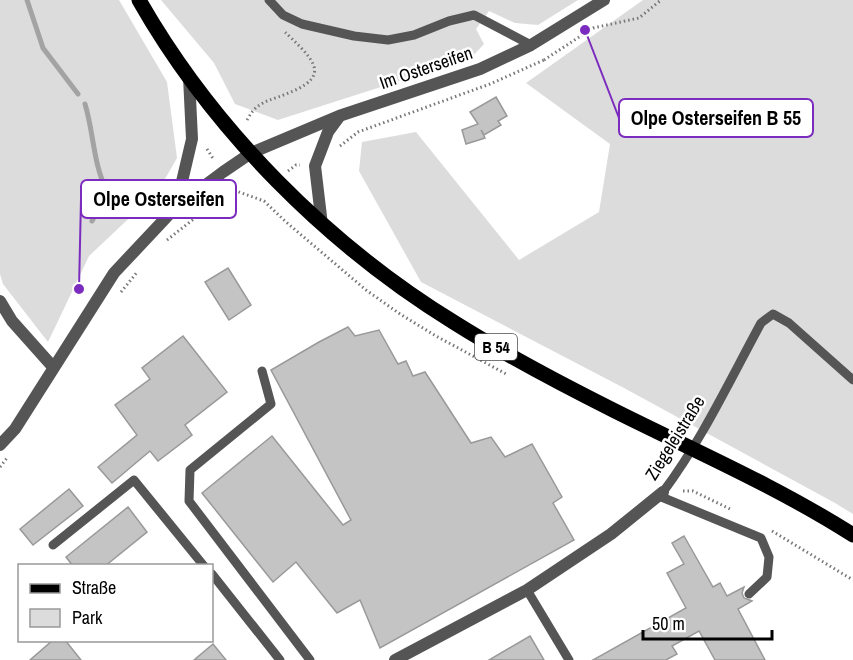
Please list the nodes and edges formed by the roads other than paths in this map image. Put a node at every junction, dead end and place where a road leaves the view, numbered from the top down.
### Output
1 (139, 0) edge
2 (269, 0) edge
3 (604, 0) edge
4 (531, 45) junction
5 (189, 77) junction
6 (339, 116) junction
7 (251, 153) junction
8 (176, 207) junction
9 (322, 225) junction
10 (0, 301) edge
11 (53, 367) junction
12 (262, 371) dead end
13 (853, 380) edge
14 (0, 445) edge
15 (661, 494) junction
16 (853, 535) edge
17 (52, 544) dead end
18 (202, 564) edge
19 (213, 575) edge
20 (527, 590) junction
21 (749, 594) dead end
22 (280, 660) edge
23 (310, 660) edge
24 (395, 660) edge
25 (569, 660) edge

1 - 5 main road, B 54
2 - 4 lane
3 - 4 street, Im Osterseifen
4 - 6 street, Im Osterseifen
5 - 7 main road, B 54
5 - 8 street
6 - 7 street, Im Osterseifen
6 - 9 street
7 - 8 street, Im Osterseifen
7 - 9 main road, B 54
8 - 11 street, Im Osterseifen
9 - 16 main road, B 54
10 - 11 street
11 - 14 street, Im Osterseifen
12 - 23 lane
13 - 15 lane, Ziegeleistraße
15 - 20 street, Ziegeleistraße
15 - 21 lane
17 - 18 lane
19 - 22 lane
20 - 24 street, Ziegeleistraße
20 - 25 lane

